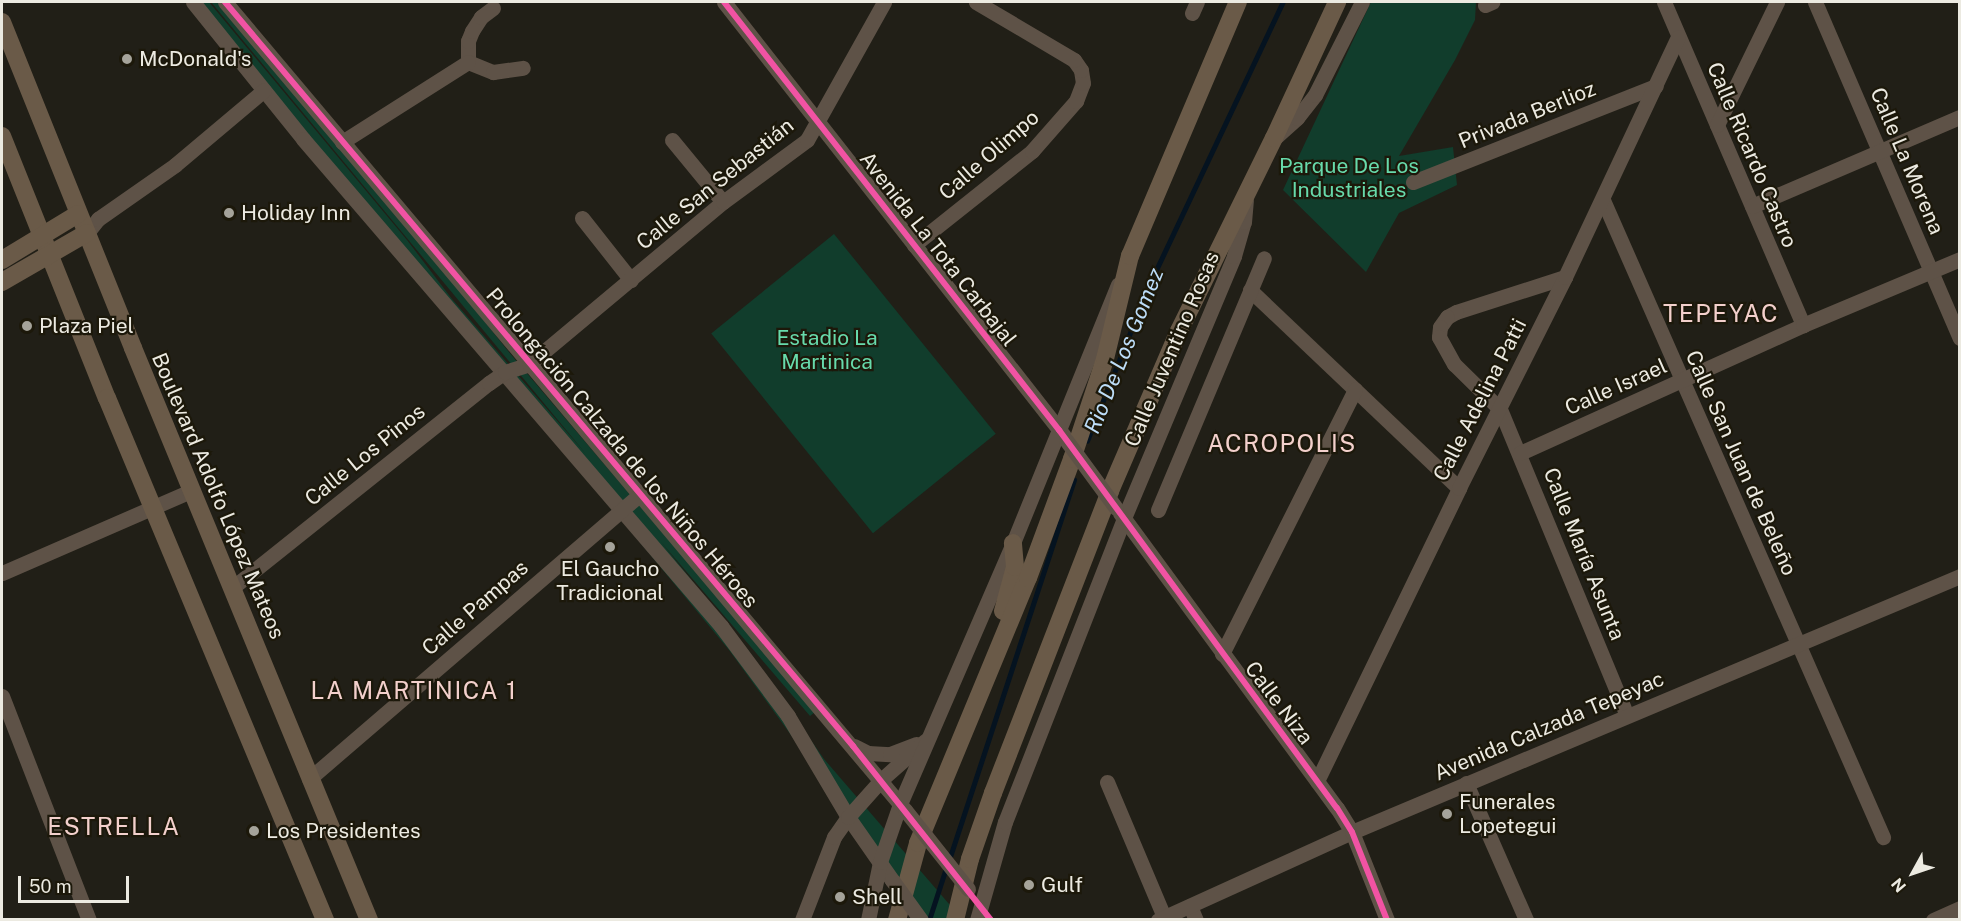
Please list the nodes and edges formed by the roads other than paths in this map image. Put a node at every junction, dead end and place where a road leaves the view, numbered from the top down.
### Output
1 (193, 2) edge
2 (225, 2) edge
3 (884, 2) edge
4 (976, 2) edge
5 (1238, 2) edge
6 (1337, 2) edge
7 (1362, 2) edge
8 (1664, 2) edge
9 (1777, 2) edge
10 (1815, 2) edge
11 (729, 4) edge
12 (494, 8) dead end
13 (2, 22) edge
14 (1678, 37) junction
15 (468, 62) junction
16 (522, 68) dead end
17 (1656, 86) junction
18 (264, 90) junction
19 (1959, 117) edge
20 (819, 123) junction
21 (1717, 125) junction
22 (2, 136) edge
23 (1274, 138) junction
24 (672, 140) dead end
25 (342, 142) junction
26 (1880, 150) junction
27 (1413, 182) dead end
28 (1247, 194) junction
29 (1603, 200) junction
30 (723, 202) junction
31 (1752, 206) junction
32 (78, 214) junction
33 (582, 218) dead end
34 (98, 219) junction
35 (87, 233) junction
36 (40, 236) junction
37 (914, 245) junction
38 (49, 255) junction
39 (1130, 256) junction
40 (1264, 258) dead end
41 (1959, 259) edge
42 (2, 260) edge
43 (1931, 270) junction
44 (1565, 277) junction
45 (632, 280) junction
46 (2, 282) edge
47 (1250, 290) junction
48 (1803, 326) junction
49 (1959, 338) edge
50 (529, 364) junction
51 (505, 372) junction
52 (1682, 380) junction
53 (1355, 390) junction
54 (1500, 410) junction
55 (1062, 435) junction
56 (1520, 453) junction
57 (1459, 488) junction
58 (191, 491) junction
59 (640, 494) junction
60 (153, 506) junction
61 (622, 509) junction
62 (1158, 510) dead end
63 (1120, 513) junction
64 (1013, 543) junction
65 (2, 573) edge
66 (1959, 576) edge
67 (232, 588) junction
68 (1797, 644) junction
69 (1222, 654) junction
70 (2, 696) edge
71 (1627, 715) junction
72 (930, 737) junction
73 (853, 746) junction
74 (309, 779) junction
75 (881, 780) junction
76 (1317, 781) junction
77 (1107, 782) dead end
78 (1466, 783) junction
79 (903, 807) junction
80 (848, 817) junction
81 (1352, 832) junction
82 (1883, 837) dead end
83 (918, 843) junction
84 (880, 862) junction
85 (979, 913) edge
86 (1193, 913) edge
87 (1953, 913) edge
88 (1161, 918) edge
89 (89, 920) edge
90 (325, 920) edge
91 (369, 920) edge
92 (802, 920) edge
93 (868, 920) edge
94 (897, 920) edge
95 (921, 920) edge
96 (955, 920) edge
97 (991, 920) edge
98 (1387, 920) edge
99 (1526, 920) edge
100 (1933, 920) edge

1 - 18 street, Prolongación Calzada de los Niños Héroes
2 - 25 street, Prolongación Calzada de los Niños Héroes
3 - 20 street, Calle San Sebastián
4 - 37 street, Calle Olimpo
5 - 39 main road
6 - 23 main road
7 - 23 street
8 - 14 street, Calle Ricardo Castro
9 - 21 street
10 - 26 street, Calle La Morena
11 - 20 street, Avenida La Tota Carbajal
12 - 15 street
13 - 32 main road, Boulevard Adolfo López Mateos
14 - 17 street, Calle Adelina Patti
14 - 21 street, Calle Ricardo Castro
15 - 16 street
15 - 25 street
17 - 27 street, Privada Berlioz
17 - 29 street, Calle Adelina Patti
18 - 34 street
18 - 51 street, Prolongación Calzada de los Niños Héroes
19 - 26 street
20 - 30 street, Calle San Sebastián
20 - 37 street, Avenida La Tota Carbajal
21 - 31 street, Calle Ricardo Castro
22 - 36 main road
23 - 28 main road
24 - 30 street
25 - 50 street, Prolongación Calzada de los Niños Héroes
26 - 31 street
26 - 43 street, Calle La Morena
28 - 63 street, Calle Juventino Rosas
28 - 96 main road
29 - 44 street, Calle Adelina Patti
29 - 52 street, Calle San Juan de Beleño
30 - 45 street, Calle San Sebastián
31 - 48 street, Calle Ricardo Castro
32 - 34 street
32 - 35 main road, Boulevard Adolfo López Mateos
32 - 36 main road
33 - 45 street
34 - 35 street
35 - 38 main road
35 - 58 main road, Boulevard Adolfo López Mateos
36 - 38 main road
36 - 42 main road
37 - 55 street, Avenida La Tota Carbajal
38 - 46 main road
38 - 60 main road
39 - 55 street
39 - 83 main road
40 - 47 street
41 - 43 street, Calle Israel
43 - 48 street, Calle Israel
43 - 49 street, Calle La Morena
44 - 54 street, Calle Adelina Patti
44 - 54 street
45 - 50 street, Calle San Sebastián
47 - 53 street
47 - 62 street
48 - 52 street, Calle Israel
50 - 51 street, Calle Los Pinos
50 - 59 street, Prolongación Calzada de los Niños Héroes
51 - 61 street, Prolongación Calzada de los Niños Héroes
51 - 67 street, Calle Los Pinos
52 - 56 street, Calle Israel
52 - 68 street, Calle San Juan de Beleño
53 - 57 street
53 - 69 street
54 - 56 street, Calle María Asunta
54 - 57 street, Calle Adelina Patti
55 - 63 street, Avenida La Tota Carbajal, bridge
55 - 64 street
56 - 71 street, Calle María Asunta
57 - 76 street, Calle Adelina Patti
58 - 60 street
58 - 67 main road, Boulevard Adolfo López Mateos
59 - 61 street, Calle Pampas
59 - 73 street, Prolongación Calzada de los Niños Héroes
60 - 65 street
60 - 90 main road
61 - 74 street, Calle Pampas
61 - 80 street, Prolongación Calzada de los Niños Héroes
63 - 69 street, Calle Niza
63 - 85 street, Calle Juventino Rosas
64 - 72 street
64 - 83 main road
66 - 68 street, Avenida Calzada Tepeyac
67 - 74 main road, Boulevard Adolfo López Mateos
68 - 71 street, Avenida Calzada Tepeyac
68 - 82 street, Calle San Juan de Beleño
69 - 76 street, Calle Niza
70 - 89 street
71 - 78 street, Avenida Calzada Tepeyac
72 - 73 street
72 - 75 street
72 - 79 street
73 - 75 street, Prolongación Calzada de los Niños Héroes
74 - 91 main road, Boulevard Adolfo López Mateos
75 - 79 street, Prolongación Calzada de los Niños Héroes
75 - 80 street
76 - 81 street, Calle Niza
77 - 88 street
78 - 81 street, Avenida Calzada Tepeyac
78 - 99 street
79 - 84 street
79 - 85 street, Prolongación Calzada de los Niños Héroes, bridge
80 - 84 street, Prolongación Calzada de los Niños Héroes
80 - 92 street
81 - 86 street, Avenida Calzada Tepeyac
81 - 98 street, Calle Niza
83 - 94 main road
84 - 93 street
84 - 95 street, Prolongación Calzada de los Niños Héroes, bridge
85 - 97 street, Prolongación Calzada de los Niños Héroes
86 - 88 street, Avenida Calzada Tepeyac
87 - 100 street

